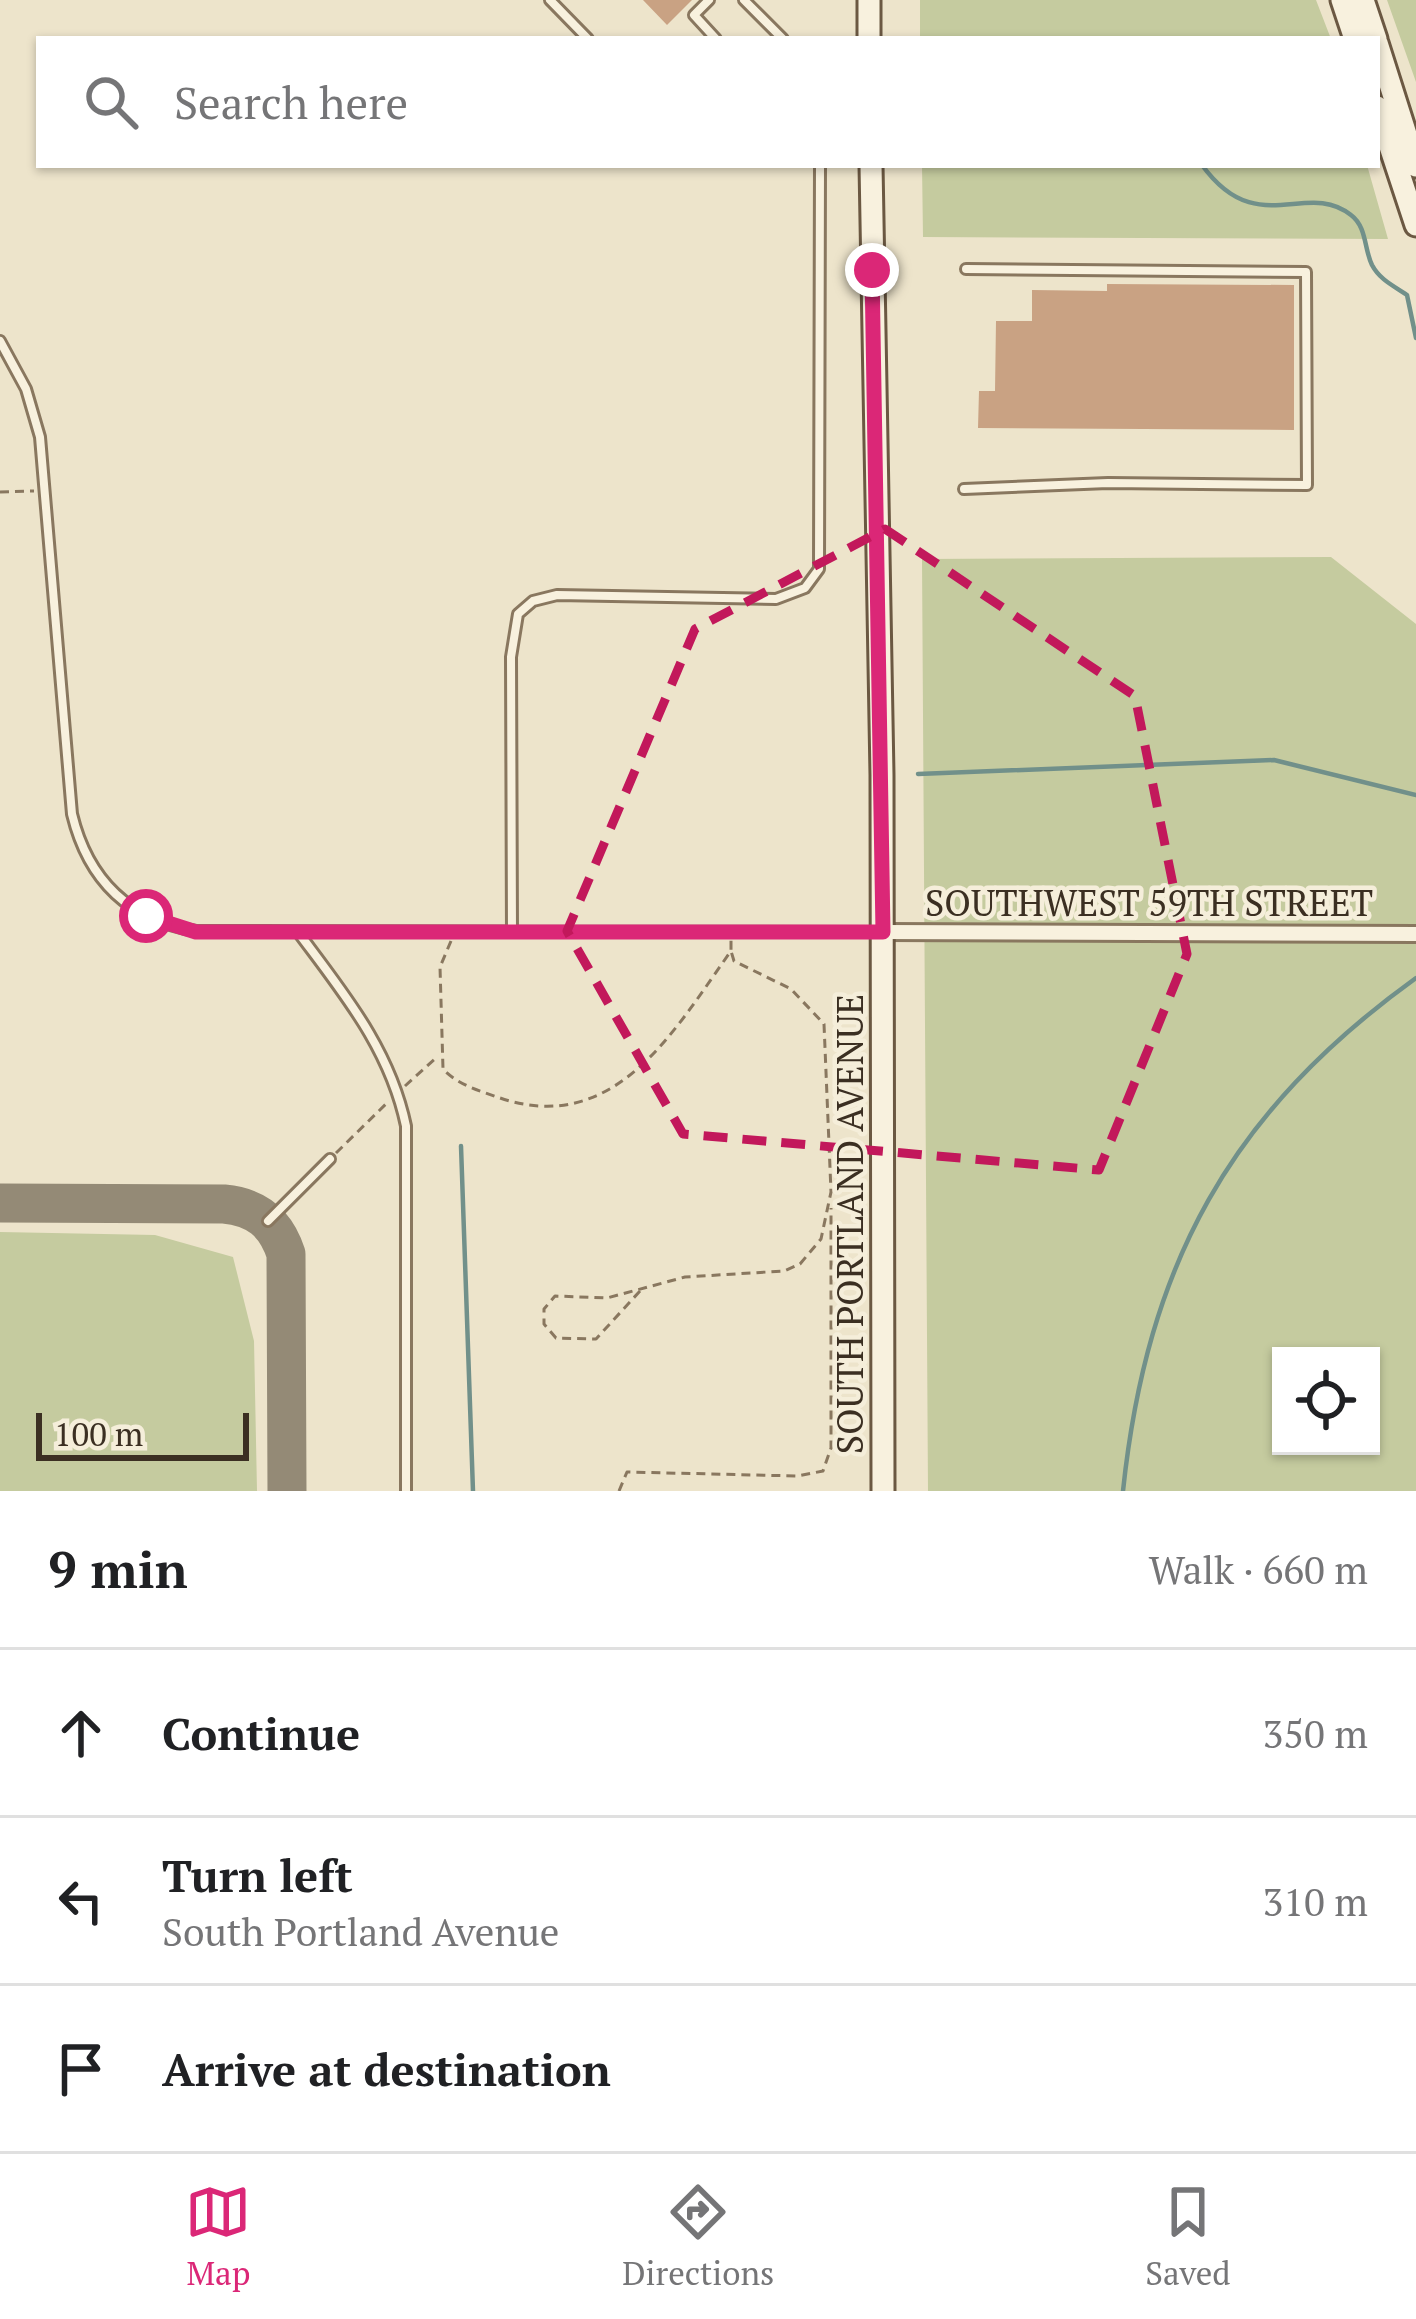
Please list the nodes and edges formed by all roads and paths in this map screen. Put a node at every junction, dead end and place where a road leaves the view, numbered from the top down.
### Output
1 (550, 0) edge
2 (709, 0) edge
3 (744, 0) edge
4 (869, 0) edge
5 (1342, 0) edge
6 (1363, 0) edge
7 (585, 36) edge
8 (713, 36) edge
9 (780, 36) edge
10 (869, 36) edge
11 (1354, 36) edge
12 (1374, 36) edge
13 (1380, 54) edge
14 (1380, 115) edge
15 (1416, 166) edge
16 (820, 168) edge
17 (871, 168) edge
18 (1416, 225) edge
19 (966, 269) dead end
20 (0, 341) edge
21 (964, 489) dead end
22 (48, 491) junction
23 (0, 492) edge
24 (298, 932) junction
25 (460, 932) junction
26 (512, 932) junction
27 (731, 932) junction
28 (883, 932) junction
29 (1416, 934) edge
30 (731, 951) junction
31 (440, 1054) junction
32 (399, 1091) junction
33 (331, 1159) joint
34 (831, 1192) junction
35 (268, 1221) dead end
36 (640, 1291) junction
37 (406, 1491) edge
38 (619, 1491) edge
39 (883, 1491) edge

1 - 7 lane
2 - 8 lane
3 - 9 lane
4 - 10 main road
5 - 11 main road
6 - 12 main road
13 - 15 main road
14 - 18 main road
16 - 26 lane
17 - 28 main road, SOUTH PORTLAND AVENUE
19 - 21 lane
20 - 22 lane
22 - 23 path
22 - 24 lane
24 - 25 lane
24 - 32 lane
25 - 26 lane
25 - 31 path
26 - 27 lane
27 - 28 lane
27 - 30 path
28 - 29 street, SOUTHWEST 59TH STREET
28 - 39 main road, SOUTH PORTLAND AVENUE
30 - 31 path
30 - 34 path
31 - 32 path
32 - 33 path
32 - 37 lane
33 - 35 lane
34 - 36 path
34 - 38 path
36 - 36 path

